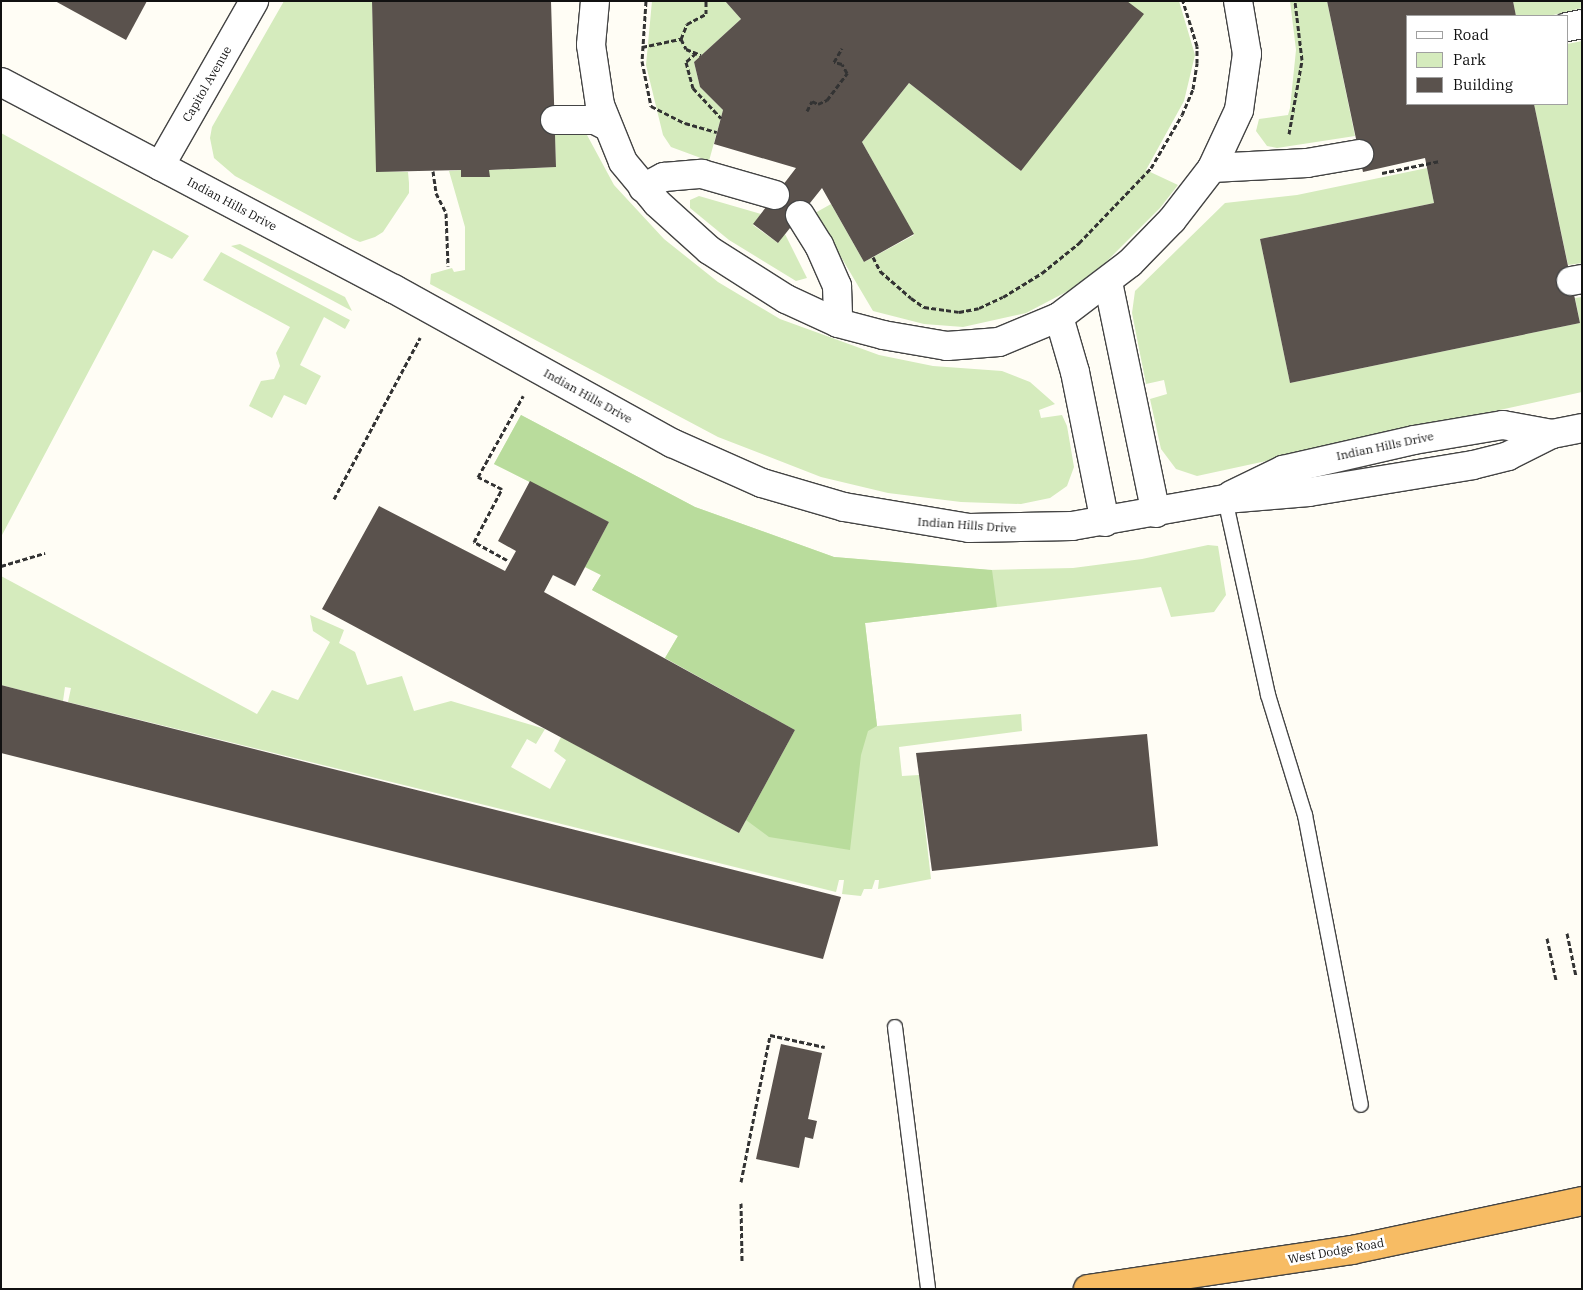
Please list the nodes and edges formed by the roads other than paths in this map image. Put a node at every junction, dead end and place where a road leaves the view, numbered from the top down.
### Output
1 (254, 1) edge
2 (595, 1) edge
3 (1238, 1) edge
4 (1582, 24) edge
5 (1568, 27) edge
6 (1, 82) edge
7 (555, 120) dead end
8 (606, 126) junction
9 (1359, 154) dead end
10 (160, 166) junction
11 (1212, 168) junction
12 (643, 188) junction
13 (775, 195) dead end
14 (800, 215) dead end
15 (1108, 282) junction
16 (1059, 317) junction
17 (838, 323) junction
18 (1582, 428) edge
19 (1552, 434) junction
20 (1225, 498) junction
21 (1156, 513) junction
22 (1105, 522) junction
23 (895, 1027) dead end
24 (1361, 1105) dead end
25 (1582, 1201) edge
26 (928, 1289) edge
27 (1088, 1289) edge

1 - 10 street, Capitol Avenue
2 - 8 street
3 - 11 street
4 - 5 street
6 - 10 street, Indian Hills Drive
7 - 8 street
8 - 12 street
9 - 11 street
10 - 22 street, Indian Hills Drive
11 - 15 street
12 - 13 street
12 - 17 street
14 - 17 street
15 - 16 street
15 - 21 street
16 - 17 street
16 - 22 street
18 - 19 street, Indian Hills Drive
19 - 20 street, Indian Hills Drive
19 - 20 street, Indian Hills Drive
20 - 21 street, Indian Hills Drive
20 - 24 lane
21 - 22 street, Indian Hills Drive
23 - 26 lane
25 - 27 highway, West Dodge Road

